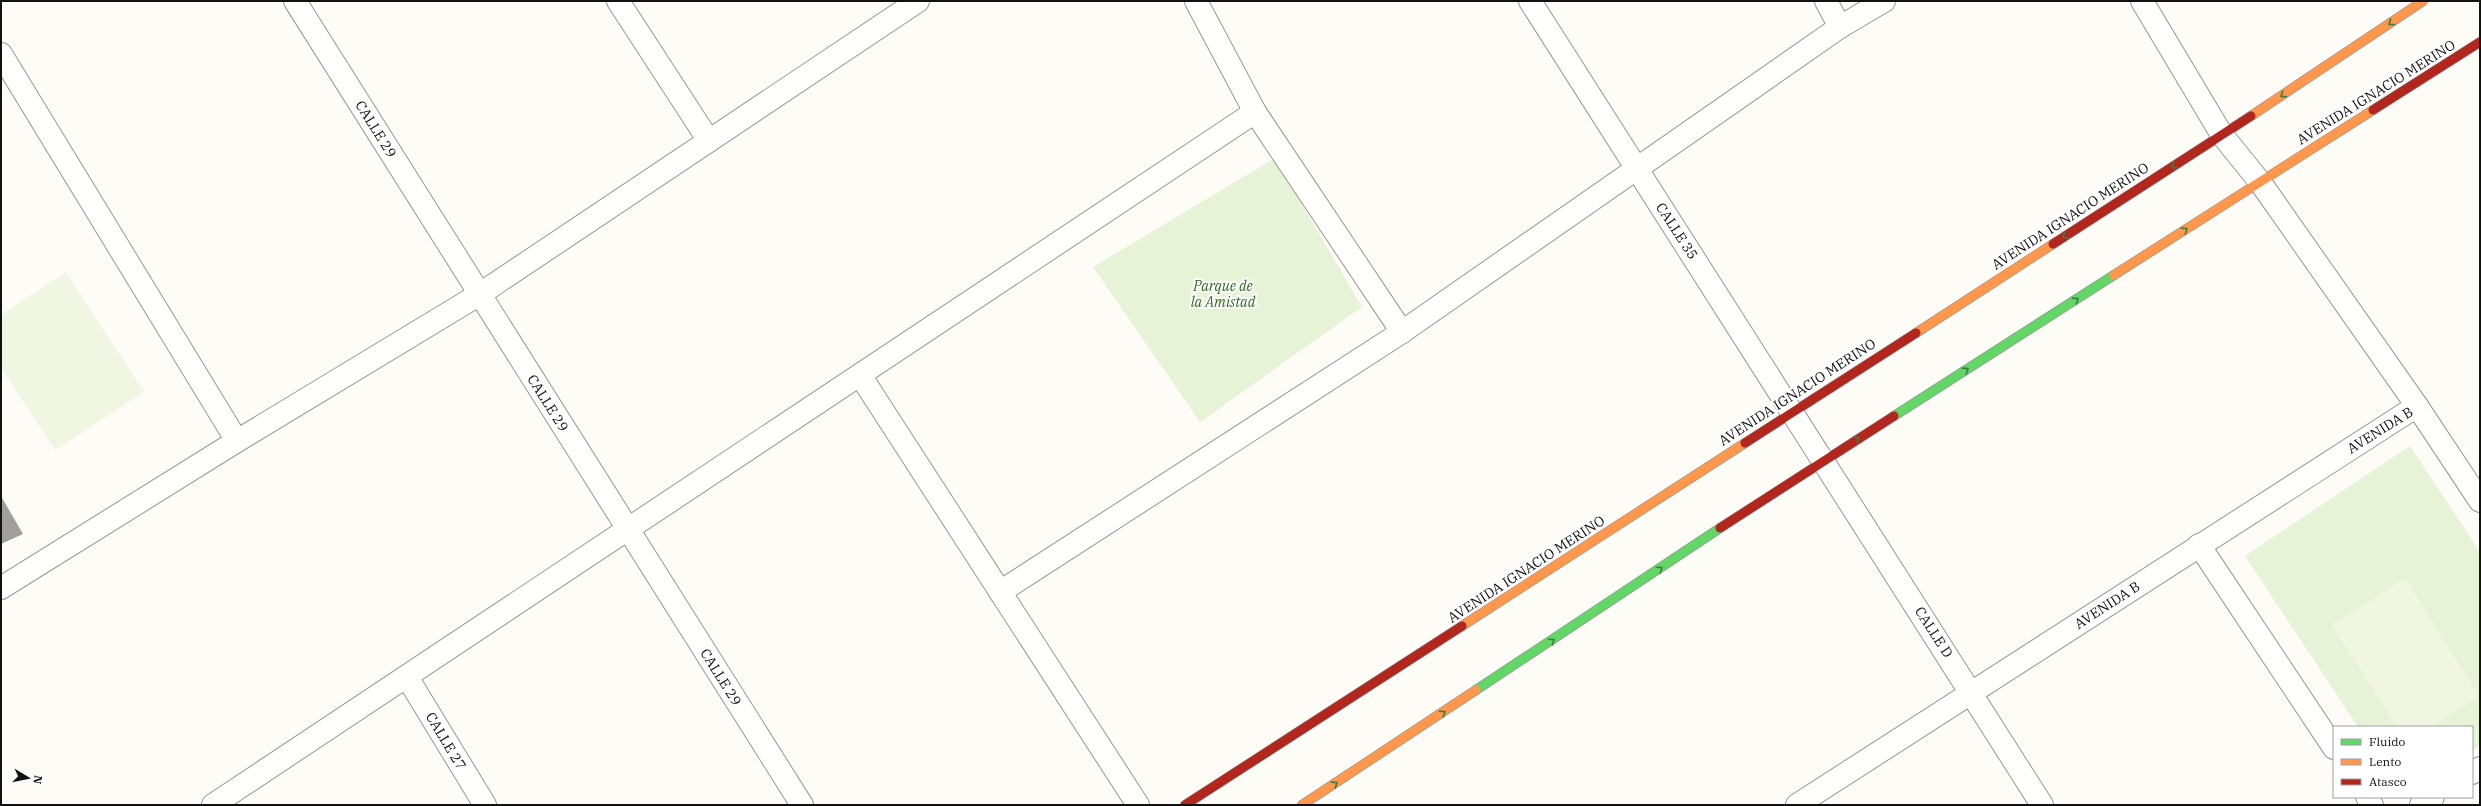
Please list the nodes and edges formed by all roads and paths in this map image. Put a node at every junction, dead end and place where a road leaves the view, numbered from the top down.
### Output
1 (295, 1) edge
2 (618, 1) edge
3 (918, 1) edge
4 (1196, 1) edge
5 (1530, 1) edge
6 (1826, 1) edge
7 (1884, 1) edge
8 (2142, 1) edge
9 (2423, 1) edge
10 (1840, 27) junction
11 (2480, 42) edge
12 (1, 54) edge
13 (1255, 112) junction
14 (2222, 134) junction
15 (709, 141) junction
16 (1637, 168) junction
17 (2260, 182) junction
18 (480, 294) junction
19 (1402, 332) junction
20 (860, 375) junction
21 (2417, 406) junction
22 (1793, 412) junction
23 (237, 441) junction
24 (1824, 460) junction
25 (2480, 501) edge
26 (628, 530) junction
27 (2199, 545) junction
28 (1, 588) edge
29 (1000, 592) junction
30 (407, 676) junction
31 (1972, 692) junction
32 (2333, 746) edge
33 (2432, 798) edge
34 (213, 805) edge
35 (485, 805) edge
36 (802, 805) edge
37 (1138, 805) edge
38 (1185, 805) edge
39 (1302, 805) edge
40 (1797, 805) edge
41 (2042, 805) edge
42 (2421, 805) edge

1 - 18 street, CALLE 29
2 - 15 street
3 - 15 street
4 - 13 street
5 - 16 street, CALLE 35
6 - 10 street
7 - 10 street
8 - 14 street
9 -> 14 street, AVENIDA IGNACIO MERINO
10 - 16 street
11 - 17 street, AVENIDA IGNACIO MERINO
12 - 23 street
13 - 19 street
13 - 20 street
14 - 17 street
14 -> 22 street, AVENIDA IGNACIO MERINO
15 - 18 street
16 - 19 street
16 - 22 street, CALLE 35
17 - 21 street
24 -> 17 street, AVENIDA IGNACIO MERINO
18 - 23 street
18 - 26 street, CALLE 29
19 - 29 street
20 - 26 street
20 - 29 street
21 - 25 street
21 - 27 street, AVENIDA B
22 - 24 street, CALLE 35
22 - 38 street, AVENIDA IGNACIO MERINO
23 - 28 street
24 - 31 street, CALLE D
39 -> 24 street, AVENIDA IGNACIO MERINO
26 - 30 street
26 - 36 street, CALLE 29
27 - 31 street, AVENIDA B
27 - 32 street
29 - 37 street
30 - 34 street
30 - 35 street, CALLE 27
31 - 40 street, AVENIDA B
31 - 41 street, CALLE D
33 - 42 street

